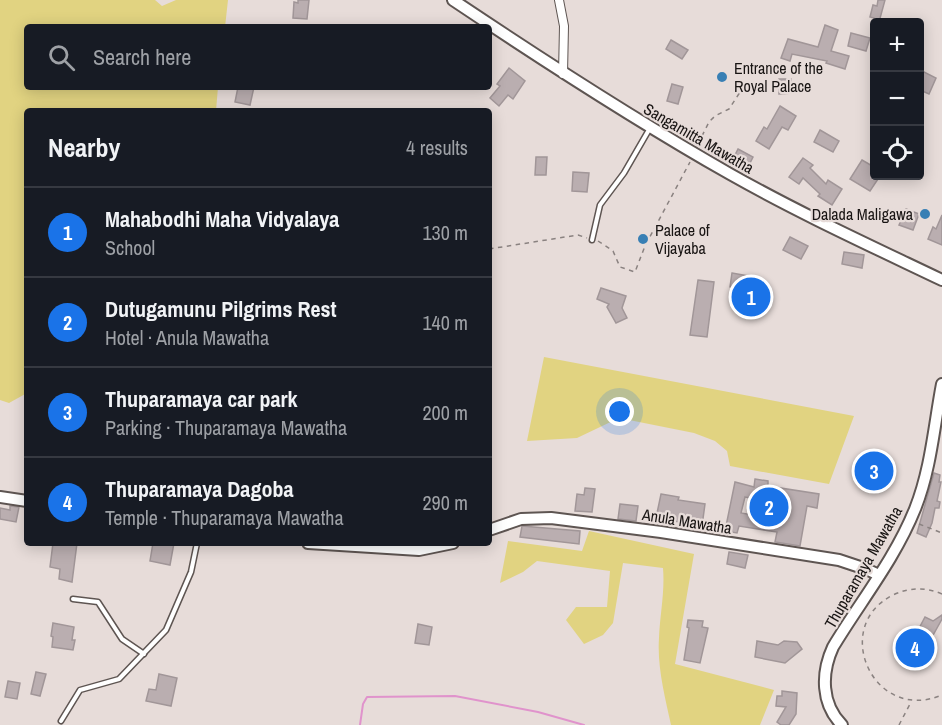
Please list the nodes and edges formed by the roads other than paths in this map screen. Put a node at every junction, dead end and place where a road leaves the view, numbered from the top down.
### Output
1 (453, 0) edge
2 (559, 0) edge
3 (488, 24) edge
4 (492, 26) edge
5 (562, 74) junction
6 (650, 128) junction
7 (592, 240) road end
8 (942, 280) edge
9 (942, 384) edge
10 (0, 497) edge
11 (24, 501) edge
12 (492, 529) edge
13 (196, 546) edge
14 (356, 546) edge
15 (438, 546) edge
16 (879, 575) junction
17 (73, 599) dead end
18 (144, 654) junction
19 (61, 721) dead end
20 (842, 725) edge

1 - 3 main road, Sangamitta Mawatha
2 - 5 street
4 - 5 main road, Sangamitta Mawatha
5 - 6 main road, Sangamitta Mawatha
6 - 7 lane
6 - 8 main road, Sangamitta Mawatha
9 - 16 main road, Thuparamaya Mawatha
10 - 11 main road
12 - 16 main road, Anula Mawatha
13 - 18 lane
14 - 15 main road
16 - 20 main road, Thuparamaya Mawatha
17 - 18 lane
18 - 19 lane

